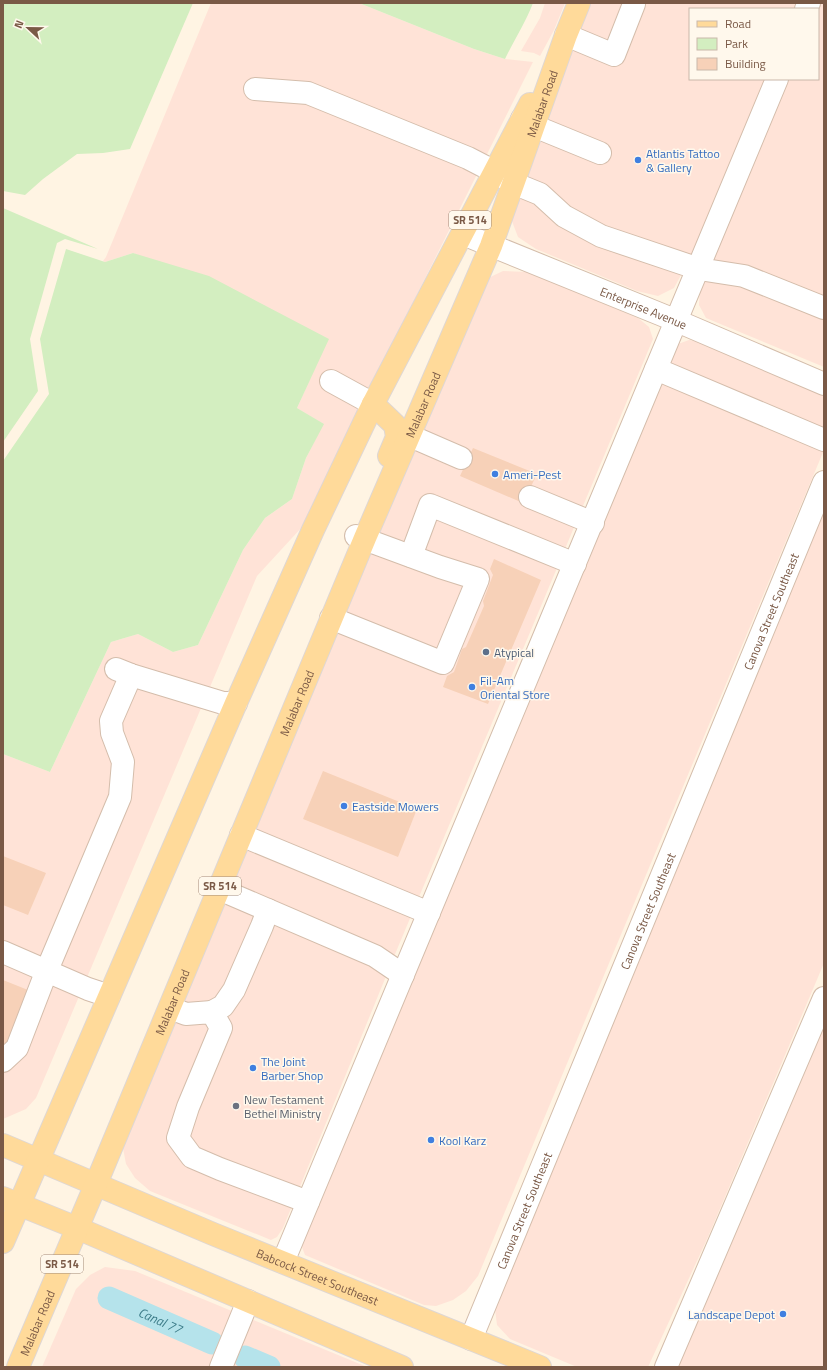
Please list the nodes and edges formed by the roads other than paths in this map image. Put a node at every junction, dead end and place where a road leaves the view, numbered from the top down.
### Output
1 (579, 3) edge
2 (634, 4) dead end
3 (566, 35) junction
4 (777, 80) edge
5 (254, 89) dead end
6 (528, 122) junction
7 (600, 153) dead end
8 (494, 172) junction
9 (513, 183) junction
10 (462, 234) junction
11 (491, 246) junction
12 (699, 269) junction
13 (824, 308) edge
14 (677, 321) junction
15 (656, 369) junction
16 (331, 381) dead end
17 (824, 384) edge
18 (373, 404) junction
19 (408, 436) junction
20 (824, 440) edge
21 (461, 458) dead end
22 (824, 482) edge
23 (530, 497) dead end
24 (592, 524) junction
25 (360, 537) junction
26 (411, 556) junction
27 (575, 564) junction
28 (331, 618) junction
29 (236, 704) junction
30 (241, 835) junction
31 (219, 889) junction
32 (268, 910) junction
33 (429, 913) junction
34 (3, 952) edge
35 (47, 970) junction
36 (403, 975) junction
37 (109, 996) junction
38 (824, 998) edge
39 (170, 1008) junction
40 (212, 1012) junction
41 (3, 1061) edge
42 (3, 1145) edge
43 (39, 1160) junction
44 (96, 1184) junction
45 (11, 1201) edge
46 (308, 1202) junction
47 (78, 1228) junction
48 (3, 1242) edge
49 (283, 1262) junction
50 (248, 1301) junction
51 (470, 1339) junction
52 (18, 1367) edge
53 (221, 1367) edge
54 (402, 1367) edge
55 (540, 1367) edge
56 (666, 1367) edge

1 - 3 main road, Malabar Road / SR 514
2 - 3 street
3 - 6 main road, Malabar Road / SR 514
4 - 12 street
5 - 8 street
6 - 7 street
6 - 8 main road, Malabar Road / SR 514
6 - 9 main road, Malabar Road / SR 514
8 - 9 street
8 - 10 main road, Malabar Road / SR 514
9 - 11 main road, Malabar Road / SR 514
9 - 12 street
10 - 11 street, Enterprise Avenue
10 - 18 main road, Malabar Road / SR 514
11 - 14 street, Enterprise Avenue
11 - 19 main road, Malabar Road / SR 514
12 - 13 street
12 - 14 street
14 - 15 street
14 - 17 street, Enterprise Avenue
15 - 20 street
15 - 24 street
16 - 18 street
18 - 25 main road
18 - 29 main road, Malabar Road / SR 514
19 - 21 street
19 - 25 main road, Malabar Road / SR 514
22 - 51 street, Canova Street Southeast
23 - 24 street
24 - 27 street
25 - 26 street
25 - 28 main road, Malabar Road / SR 514
26 - 27 street
26 - 28 street
27 - 33 street
28 - 30 main road, Malabar Road / SR 514
29 - 35 street
29 - 37 main road, Malabar Road / SR 514
30 - 31 main road, Malabar Road / SR 514
30 - 33 street
31 - 32 street
31 - 39 main road, Malabar Road / SR 514
32 - 36 street
32 - 40 street
33 - 36 street
34 - 35 street
35 - 37 street
35 - 41 street
36 - 46 street
37 - 43 main road, Malabar Road / SR 514
38 - 56 street
39 - 40 street
39 - 44 main road, Malabar Road / SR 514
40 - 46 street
42 - 43 main road, Babcock Street Southeast
43 - 44 main road, Babcock Street Southeast
43 - 45 main road, Malabar Road / SR 514
44 - 47 main road, Malabar Road / SR 514
44 - 49 main road, Babcock Street Southeast
45 - 47 main road
45 - 48 main road, Malabar Road / SR 514
46 - 49 street
47 - 50 main road
47 - 52 main road, Malabar Road / SR 514
49 - 51 main road, Babcock Street Southeast
50 - 53 street
50 - 54 main road
51 - 55 main road, Babcock Street Southeast

